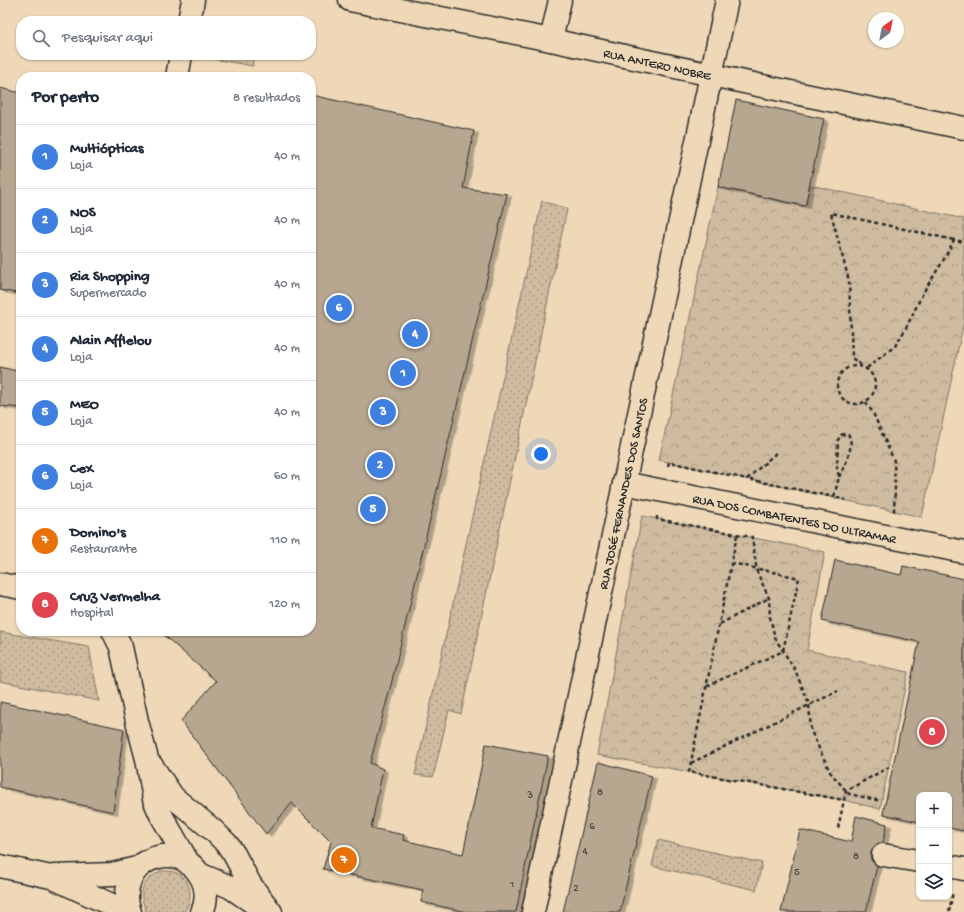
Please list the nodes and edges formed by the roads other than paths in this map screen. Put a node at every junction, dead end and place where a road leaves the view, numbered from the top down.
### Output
1 (193, 0) edge
2 (350, 0) edge
3 (560, 0) edge
4 (727, 0) edge
5 (190, 16) edge
6 (551, 40) junction
7 (180, 60) edge
8 (178, 72) edge
9 (711, 75) junction
10 (964, 128) edge
11 (624, 483) junction
12 (964, 552) edge
13 (0, 584) edge
14 (16, 587) edge
15 (116, 636) edge
16 (147, 758) junction
17 (883, 855) dead end
18 (916, 860) edge
19 (0, 866) edge
20 (952, 867) edge
21 (137, 868) junction
22 (194, 869) junction
23 (964, 869) edge
24 (51, 877) junction
25 (115, 909) edge
26 (130, 912) edge
27 (202, 912) edge
28 (267, 912) edge
29 (272, 912) edge
30 (533, 912) edge

1 - 5 street
2 - 6 street, RUA ANTERO NOBRE
3 - 6 street
4 - 9 street, RUA JOSÉ FERNANDES DOS SANTOS
6 - 9 street, RUA ANTERO NOBRE
7 - 8 street
9 - 10 street, RUA ANTERO NOBRE
9 - 11 street, RUA JOSÉ FERNANDES DOS SANTOS
11 - 12 street, RUA DOS COMBATENTES DO ULTRAMAR
11 - 30 street, RUA JOSÉ FERNANDES DOS SANTOS
13 - 14 street
15 - 16 street
16 - 22 street
16 - 29 street
17 - 18 street
19 - 24 street
20 - 23 street
21 - 22 street
21 - 24 street
21 - 26 street
22 - 27 street
22 - 28 street
24 - 25 street

